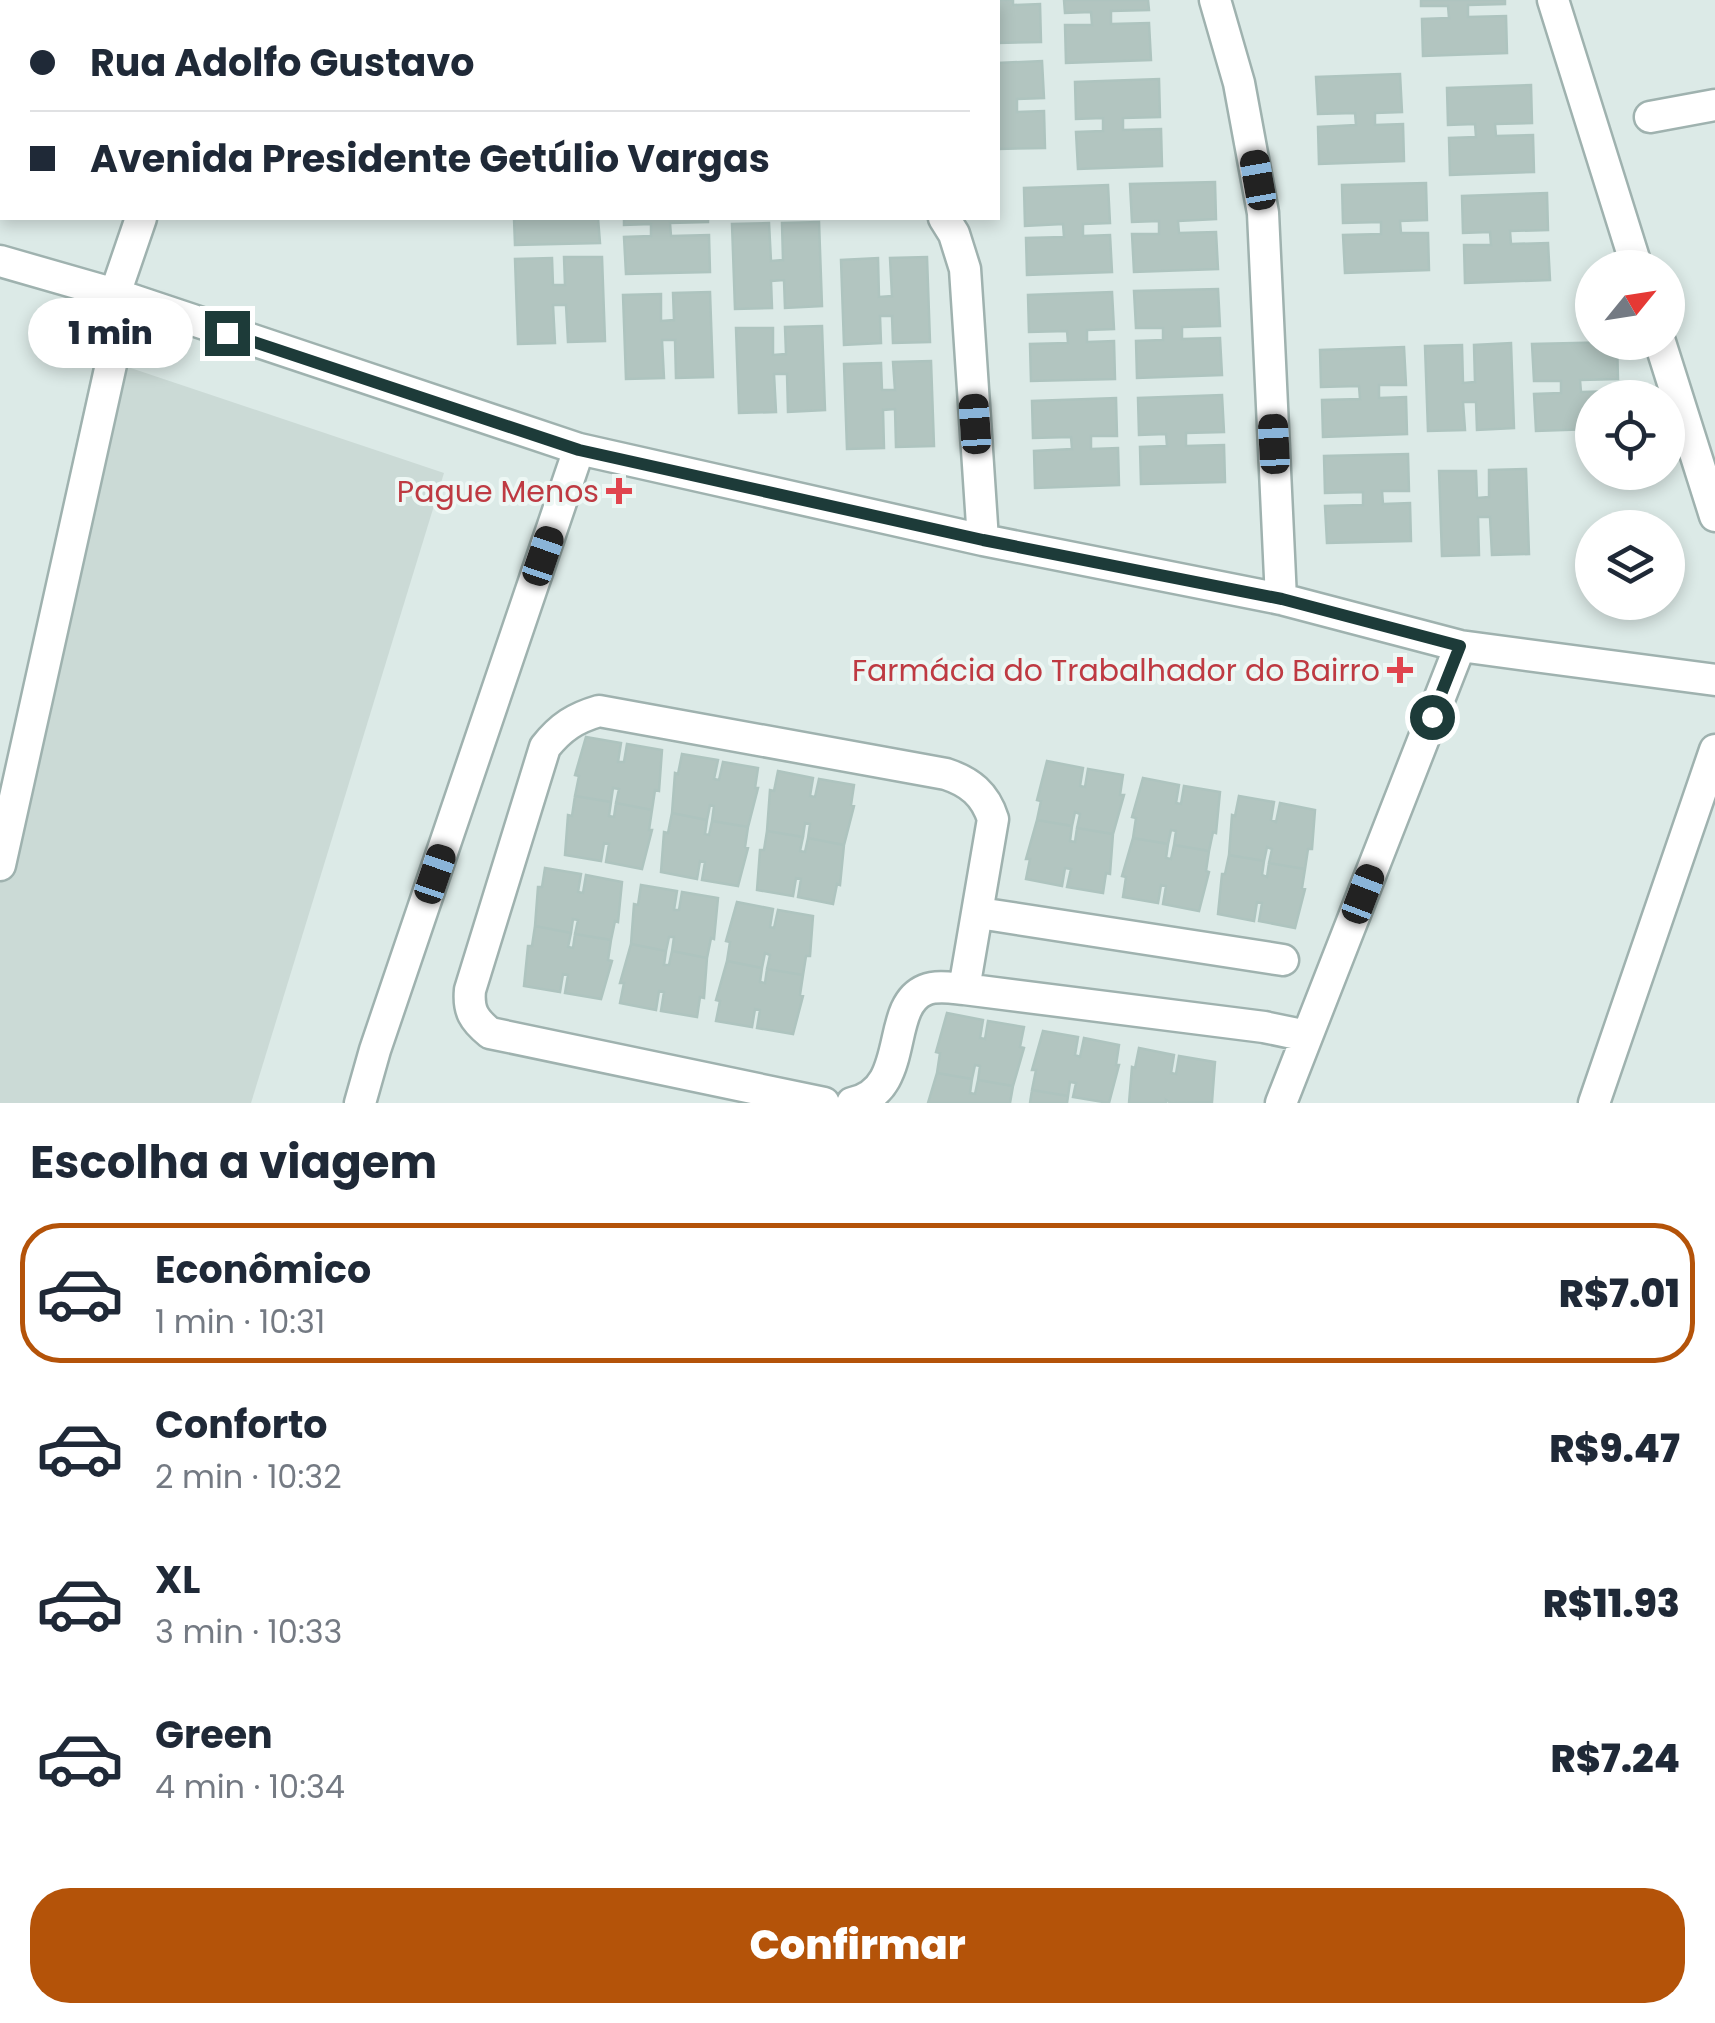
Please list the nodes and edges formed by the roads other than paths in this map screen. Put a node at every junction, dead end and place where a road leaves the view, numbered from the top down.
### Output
1 (1215, 0) edge
2 (1553, 0) edge
3 (1715, 105) edge
4 (1650, 118) dead end
5 (140, 220) edge
6 (945, 220) edge
7 (1631, 250) edge
8 (0, 261) edge
9 (124, 298) junction
10 (1666, 360) edge
11 (579, 450) junction
12 (1715, 516) edge
13 (983, 540) junction
14 (1282, 599) junction
15 (1460, 646) junction
16 (1715, 680) edge
17 (1715, 750) edge
18 (0, 865) edge
19 (978, 913) junction
20 (1283, 960) dead end
21 (964, 989) junction
22 (1307, 1036) junction
23 (1293, 1100) edge
24 (360, 1103) edge
25 (824, 1103) edge
26 (852, 1103) edge
27 (1594, 1103) edge

1 - 14 street
2 - 7 street
3 - 4 street
5 - 9 street
6 - 13 street
8 - 9 street
9 - 11 street
9 - 18 street
10 - 12 street
11 - 13 street
11 - 24 street
13 - 14 street
14 - 15 street
15 - 16 street
15 - 22 street
17 - 27 street
19 - 20 street
19 - 21 street
19 - 25 street
21 - 22 street
21 - 26 street
22 - 23 street

